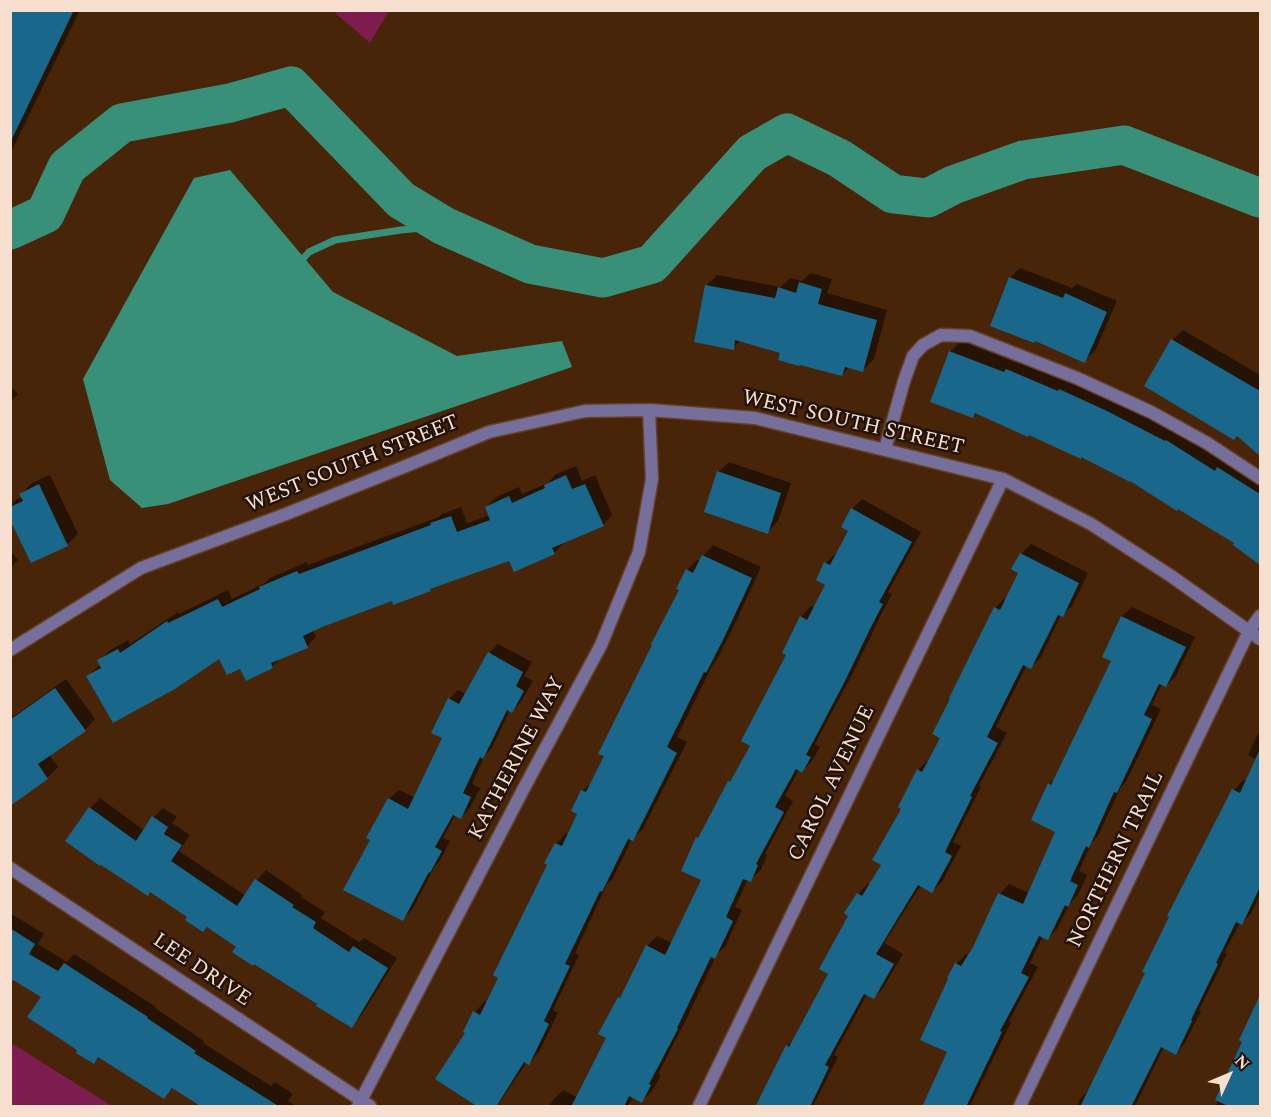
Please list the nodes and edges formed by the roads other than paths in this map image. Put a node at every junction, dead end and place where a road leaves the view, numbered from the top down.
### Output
1 (649, 410) junction
2 (885, 449) junction
3 (1260, 478) edge
4 (1003, 479) junction
5 (1260, 616) edge
6 (1249, 631) junction
7 (1260, 639) edge
8 (10, 650) edge
9 (10, 868) edge
10 (363, 1105) edge
11 (699, 1107) edge
12 (1020, 1107) edge

1 - 2 street, WEST SOUTH STREET
1 - 8 street, WEST SOUTH STREET
1 - 10 street, KATHERINE WAY
2 - 3 street
2 - 4 street, WEST SOUTH STREET
4 - 6 street, WEST SOUTH STREET
4 - 11 street, CAROL AVENUE
5 - 6 street, NORTHERN TRAIL
6 - 7 street, WEST SOUTH STREET
6 - 12 street, NORTHERN TRAIL
9 - 10 street, LEE DRIVE

